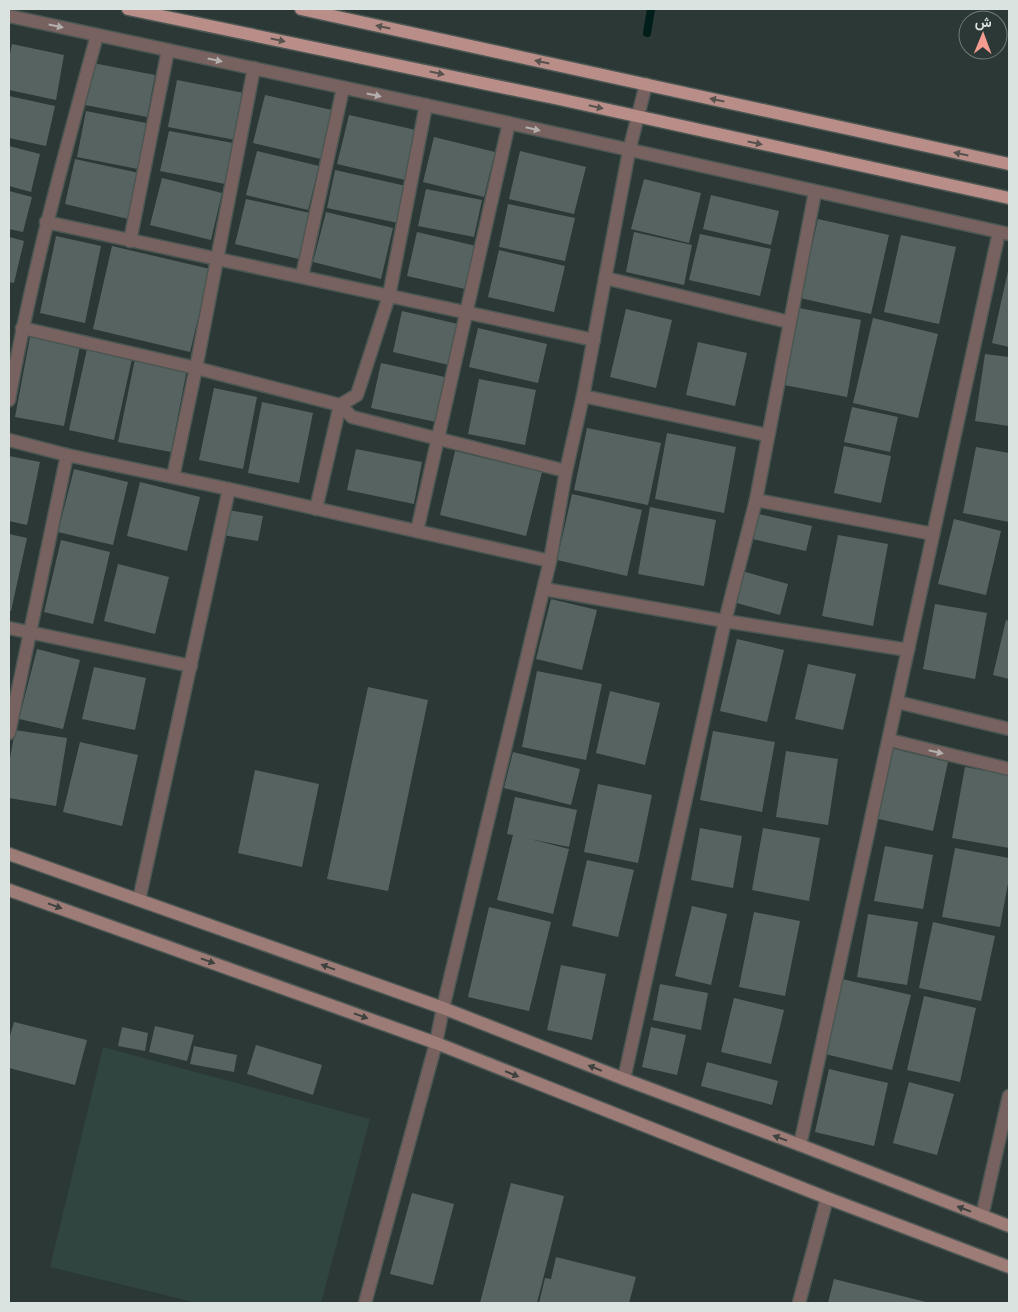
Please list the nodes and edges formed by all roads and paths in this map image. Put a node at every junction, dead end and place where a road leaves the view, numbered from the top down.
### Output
1 (128, 9) edge
2 (301, 9) edge
3 (9, 16) edge
4 (97, 35) junction
5 (168, 50) junction
6 (254, 68) junction
7 (646, 84) junction
8 (343, 88) junction
9 (426, 105) junction
10 (638, 117) junction
11 (508, 123) junction
12 (629, 151) junction
13 (1009, 164) edge
14 (815, 192) junction
15 (1009, 198) edge
16 (46, 222) junction
17 (1004, 233) edge
18 (130, 241) junction
19 (217, 258) junction
20 (302, 276) junction
21 (605, 278) junction
22 (388, 296) junction
23 (466, 312) junction
24 (789, 322) junction
25 (22, 328) junction
26 (594, 340) junction
27 (196, 368) junction
28 (583, 396) junction
29 (9, 399) edge
30 (340, 405) junction
31 (767, 435) junction
32 (438, 437) junction
33 (9, 440) edge
34 (67, 455) junction
35 (566, 471) junction
36 (173, 477) junction
37 (229, 489) junction
38 (756, 500) junction
39 (316, 509) junction
40 (417, 531) junction
41 (933, 534) junction
42 (550, 561) junction
43 (544, 589) junction
44 (725, 621) junction
45 (9, 628) edge
46 (30, 633) junction
47 (908, 650) junction
48 (191, 666) junction
49 (897, 702) junction
50 (1009, 729) edge
51 (9, 733) edge
52 (889, 740) junction
53 (1009, 769) edge
54 (9, 854) edge
55 (9, 890) edge
56 (139, 900) junction
57 (442, 1008) junction
58 (436, 1043) junction
59 (624, 1079) junction
60 (1009, 1096) edge
61 (800, 1145) junction
62 (827, 1198) junction
63 (982, 1216) junction
64 (1009, 1226) edge
65 (1009, 1267) edge
66 (365, 1303) edge
67 (799, 1303) edge

1 -> 10 main road
7 -> 2 main road
3 -> 4 street
4 - 5 street
4 - 16 street
5 -> 6 street
5 - 18 street
6 - 8 street
6 - 19 street
7 - 10 street
13 -> 7 main road
8 -> 9 street
8 - 20 street
9 - 11 street
9 - 22 street
10 - 12 street
10 -> 15 main road
11 -> 12 street
11 - 23 street
12 - 14 street
12 - 21 street
14 - 17 street
14 - 24 street
16 - 18 street
16 - 25 street
17 - 41 street
18 - 19 street
19 - 20 street
19 - 27 street
20 - 22 street
21 - 24 street
21 - 26 street
22 - 23 street
22 - 30 street
23 - 26 street
23 - 32 street
24 - 31 street
25 - 27 street
25 - 29 street
26 - 28 street
27 - 30 street
27 - 36 street
28 - 31 street
28 - 35 street
30 - 32 street
30 - 39 street
31 - 38 street
32 - 35 street
32 - 40 street
33 - 34 street
34 - 36 street
34 - 46 street
35 - 42 street
36 - 37 street
37 - 39 street
37 - 48 street
38 - 41 street
38 - 44 street
39 - 40 street
40 - 42 street
41 - 47 street
42 - 43 street
43 - 44 street
43 - 57 street
44 - 47 street
44 - 59 street
45 - 46 street
46 - 48 street
46 - 51 street
47 - 49 street
48 - 56 street
49 - 50 street
49 - 52 street
52 -> 53 street
52 - 61 street
54 - 56 main road
55 -> 58 main road
57 -> 56 main road
57 - 58 street
59 -> 57 main road
58 -> 62 main road
58 - 66 street
61 -> 59 main road
60 - 63 street
63 -> 61 main road
62 - 65 main road
62 - 67 street
63 - 64 main road

